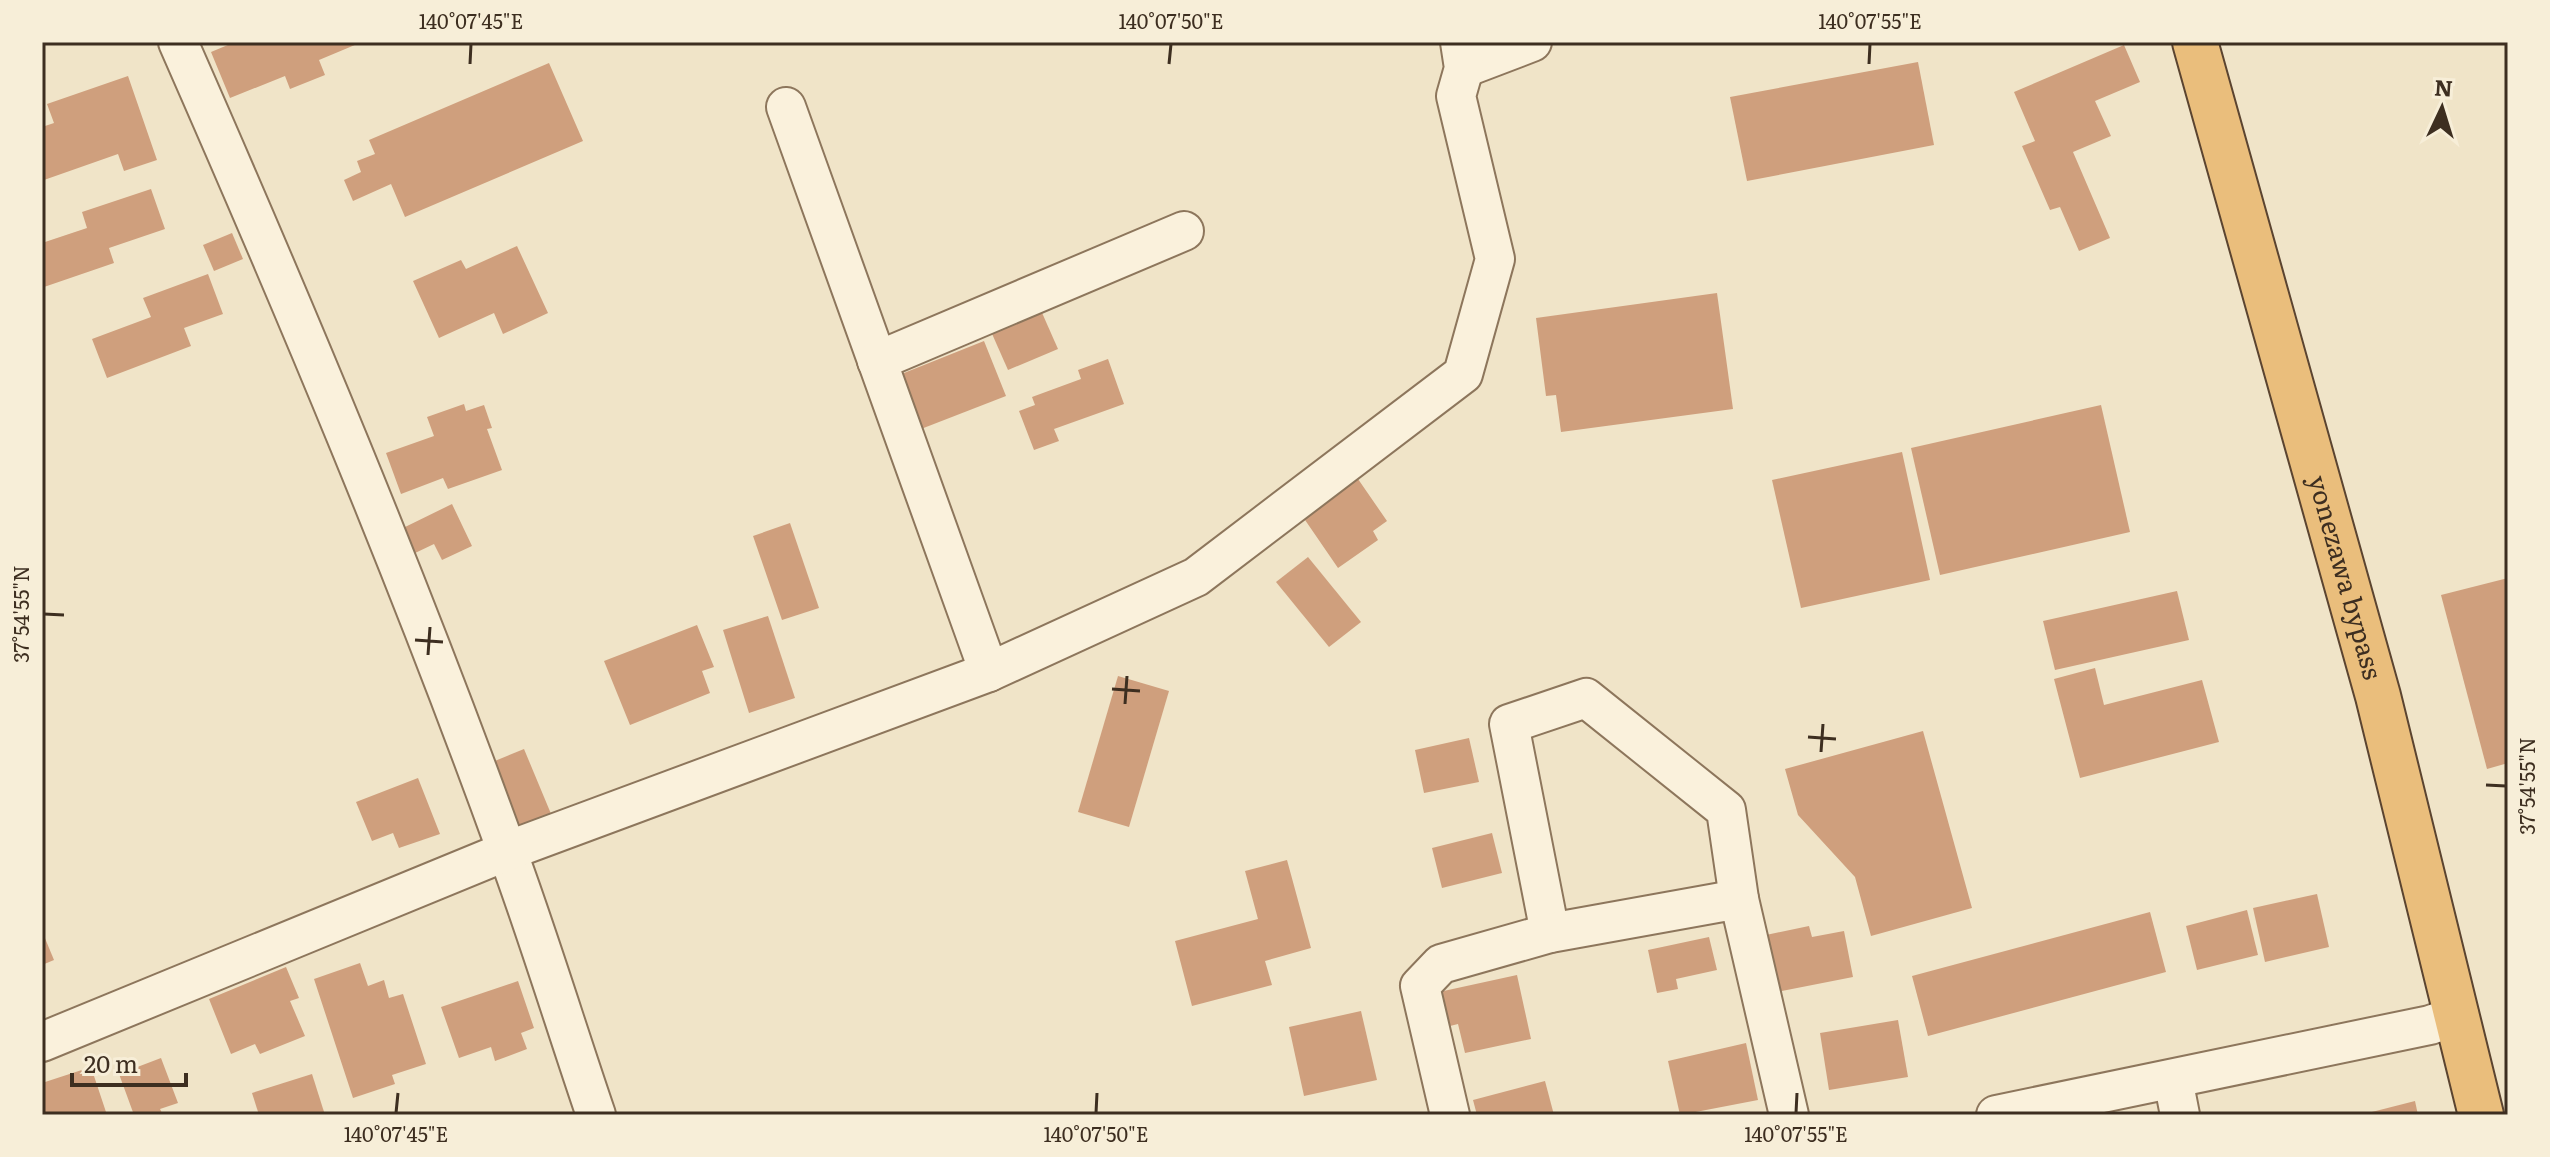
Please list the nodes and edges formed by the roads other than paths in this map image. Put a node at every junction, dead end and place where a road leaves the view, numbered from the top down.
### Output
1 (178, 42) edge
2 (1532, 42) edge
3 (2195, 42) edge
4 (1462, 55) edge
5 (786, 107) dead end
6 (1184, 231) dead end
7 (877, 361) junction
8 (989, 672) junction
9 (507, 851) junction
10 (1739, 899) junction
11 (1550, 933) junction
12 (2459, 1015) junction
13 (42, 1042) edge
14 (2176, 1097) edge
15 (596, 1115) edge
16 (1450, 1115) edge
17 (1789, 1115) edge
18 (1996, 1115) edge
19 (2481, 1115) edge

1 - 9 street
2 - 4 street
3 - 12 highway, yonezawa bypass
4 - 8 street
5 - 7 street
6 - 7 street
7 - 8 street
8 - 9 street
9 - 13 street
9 - 15 street
10 - 11 street
10 - 11 street
10 - 17 street
11 - 16 street
12 - 14 street
12 - 19 highway, yonezawa bypass
14 - 18 street

